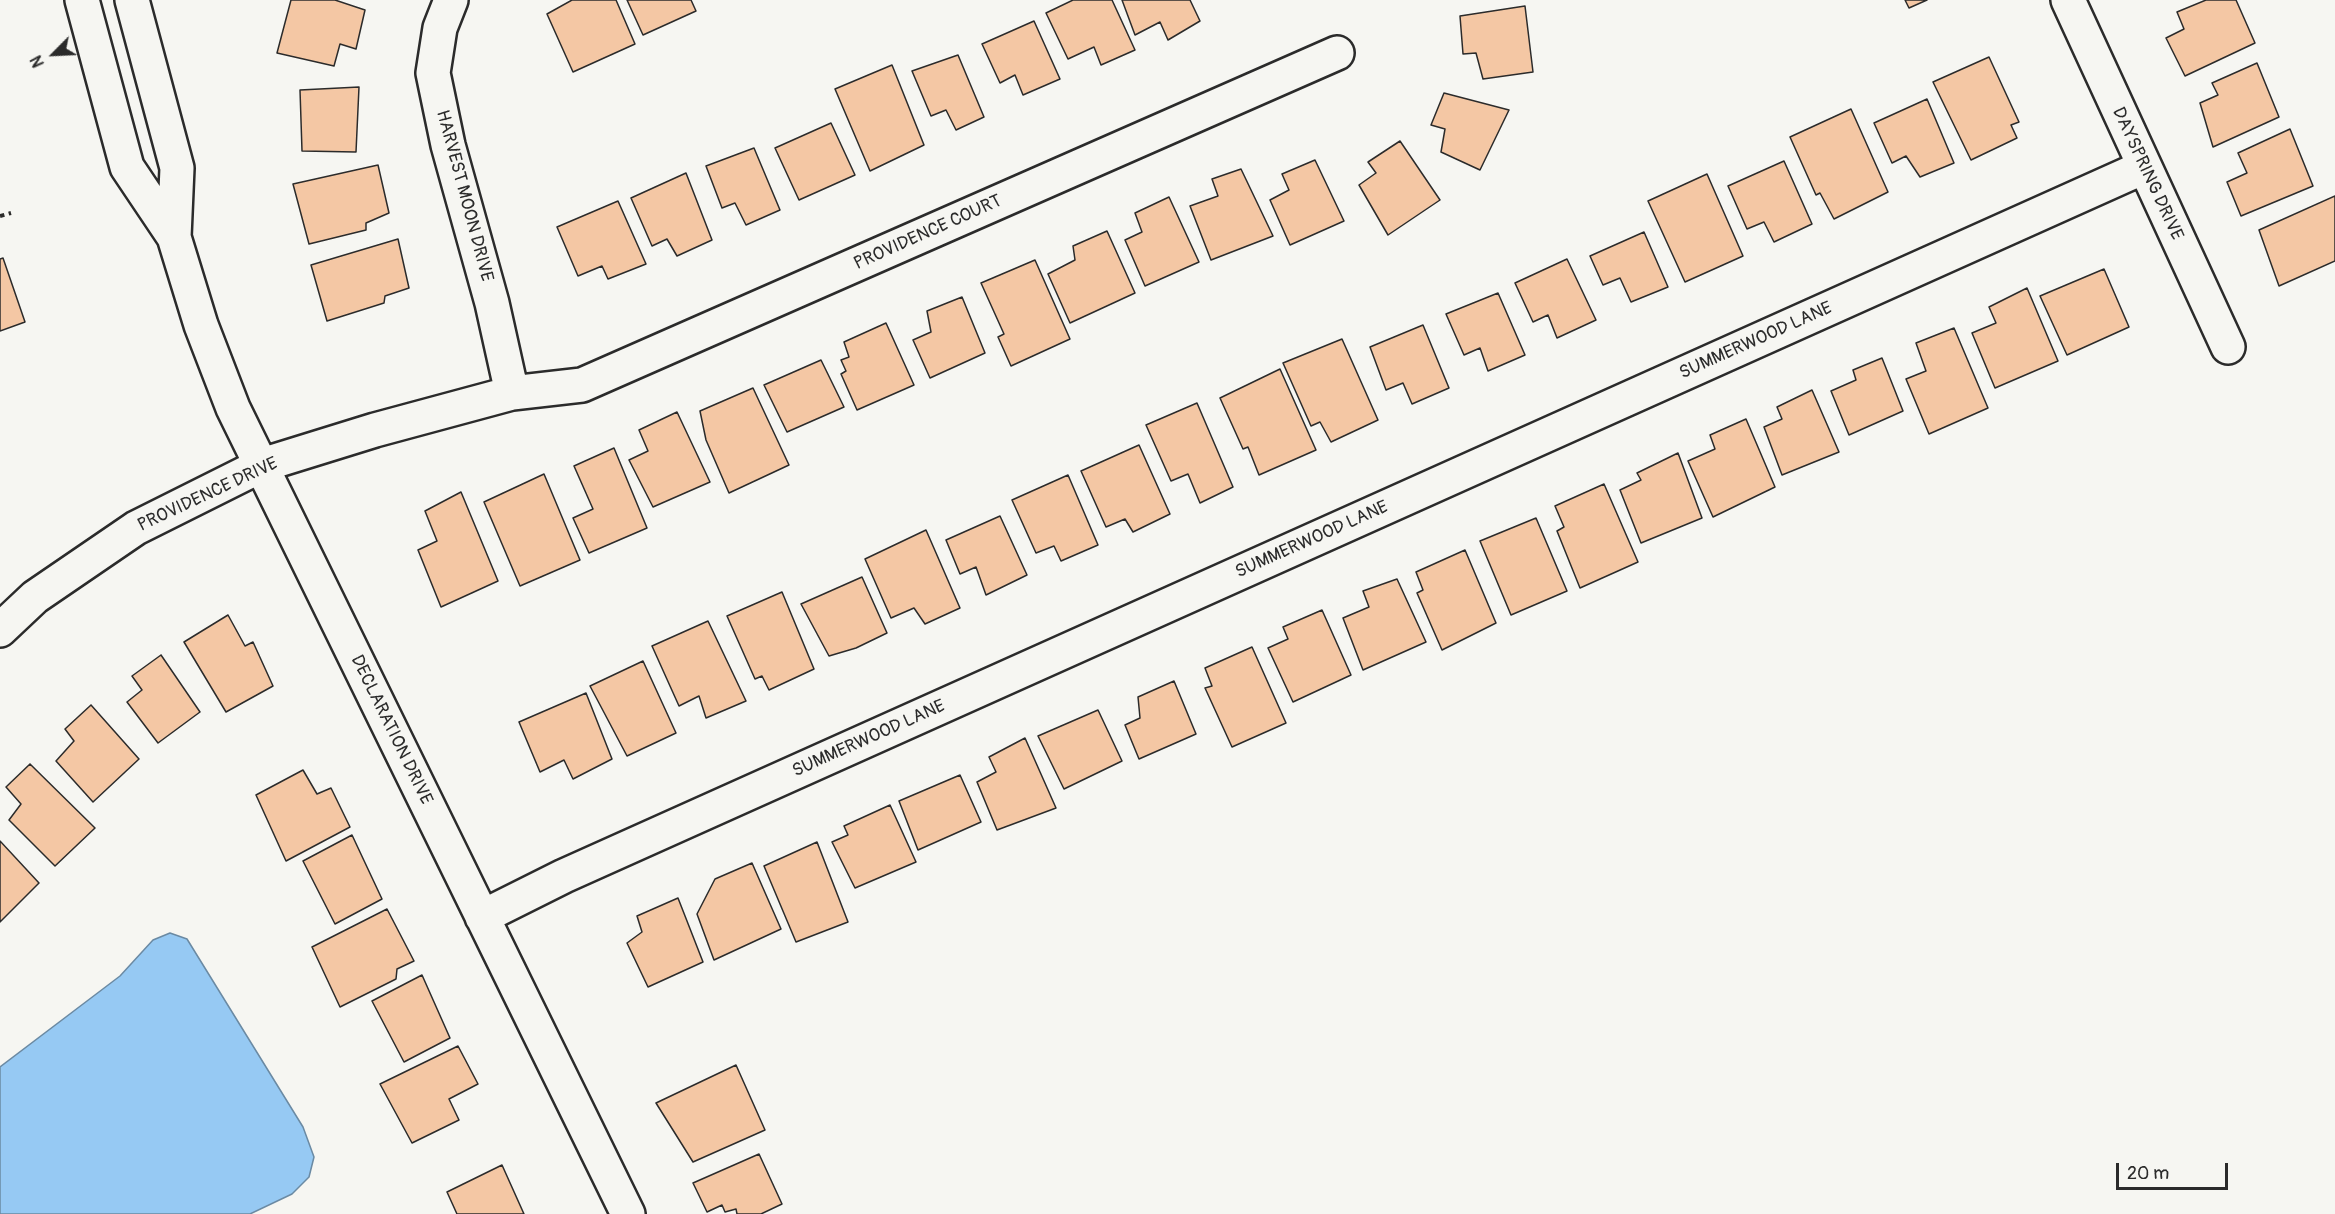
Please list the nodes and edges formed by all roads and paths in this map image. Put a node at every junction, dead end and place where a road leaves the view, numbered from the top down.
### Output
1 (82, 0) edge
2 (132, 0) edge
3 (451, 0) edge
4 (2068, 0) edge
5 (1337, 52) dead end
6 (2144, 167) junction
7 (10, 213) dead end
8 (0, 216) edge
9 (174, 237) junction
10 (2228, 347) dead end
11 (513, 393) junction
12 (262, 465) junction
13 (0, 630) edge
14 (482, 917) junction
15 (628, 1214) edge

1 - 9 street, DECLARATION DRIVE
2 - 9 street, DECLARATION DRIVE
3 - 11 street, HARVEST MOON DRIVE
4 - 6 street, DAYSPRING DRIVE
5 - 11 street, PROVIDENCE COURT
6 - 10 street, DAYSPRING DRIVE
6 - 14 street, SUMMERWOOD LANE
7 - 8 path
9 - 12 street, DECLARATION DRIVE
11 - 12 street, PROVIDENCE DRIVE
12 - 13 street, PROVIDENCE DRIVE
12 - 14 street, DECLARATION DRIVE
14 - 15 street, DECLARATION DRIVE

